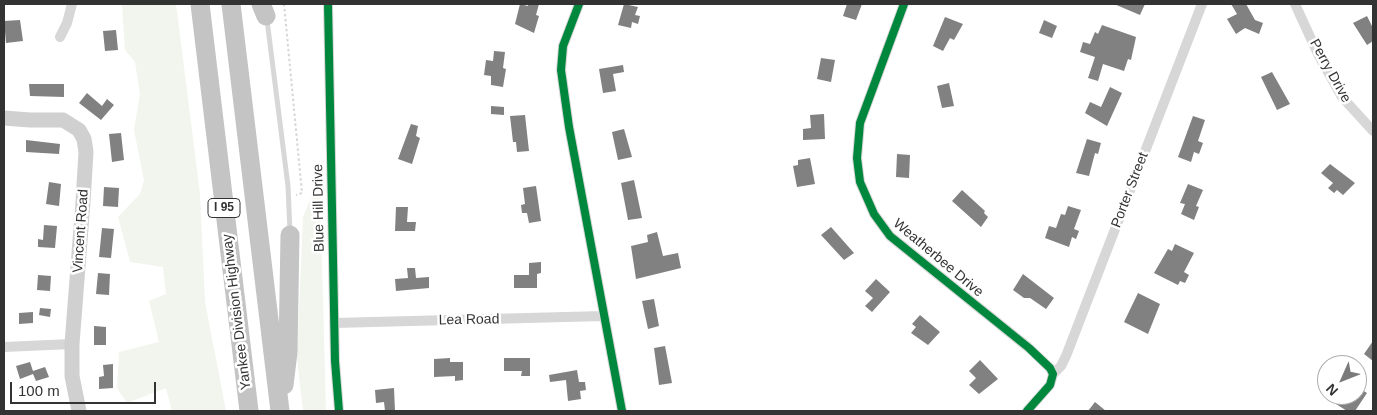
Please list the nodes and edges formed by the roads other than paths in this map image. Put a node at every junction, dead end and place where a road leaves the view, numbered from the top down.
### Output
1 (72, 4) edge
2 (200, 4) edge
3 (231, 4) edge
4 (328, 4) edge
5 (579, 4) edge
6 (904, 4) edge
7 (1202, 4) edge
8 (1295, 4) edge
9 (263, 10) edge
10 (60, 37) dead end
11 (4, 118) edge
12 (1373, 131) edge
13 (290, 235) joint
14 (604, 316) junction
15 (334, 323) junction
16 (72, 344) junction
17 (4, 347) edge
18 (1053, 374) junction
19 (79, 411) edge
20 (249, 411) edge
21 (280, 411) edge
22 (339, 411) edge
23 (622, 411) edge
24 (1027, 411) edge

1 - 10 street
2 - 20 highway, Yankee Division Highway / I 95
3 - 21 highway, I 95
4 - 15 street, Blue Hill Drive
5 - 14 street
6 - 18 street, Weatherbee Drive
7 - 18 street, Porter Street
8 - 12 street, Perry Drive
9 - 13 lane
11 - 16 street, Vincent Road
13 - 21 highway
14 - 15 street, Lea Road
14 - 23 street
15 - 22 street, Blue Hill Drive
16 - 17 street
16 - 19 street, Vincent Road
18 - 24 street

